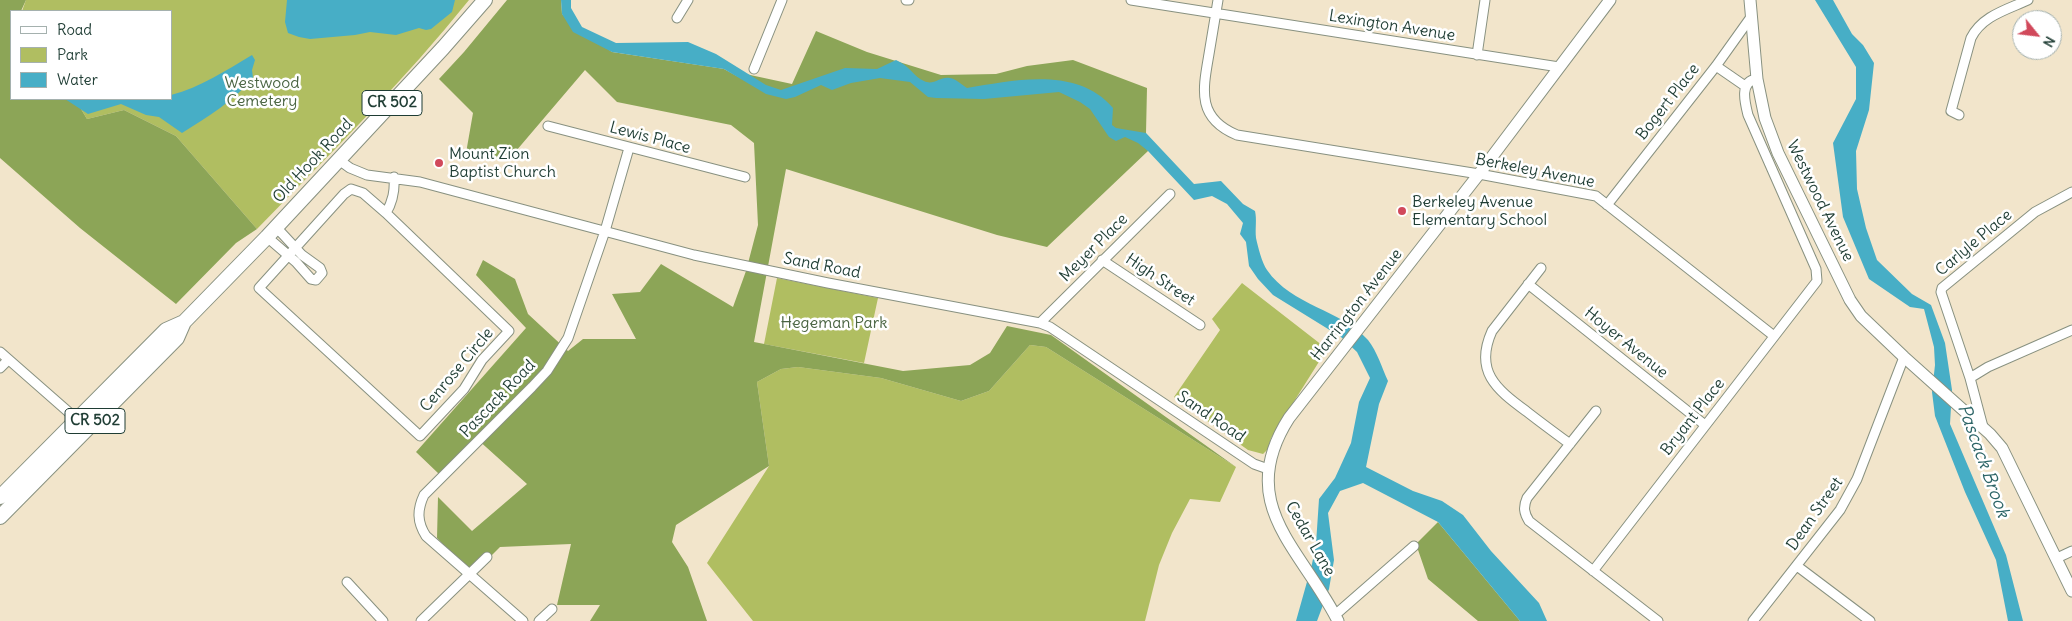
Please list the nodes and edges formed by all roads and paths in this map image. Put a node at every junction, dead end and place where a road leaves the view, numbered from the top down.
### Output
1 (485, 0) edge
2 (688, 0) edge
3 (782, 0) edge
4 (1132, 0) edge
5 (1218, 0) edge
6 (1485, 0) edge
7 (1610, 0) edge
8 (1750, 0) edge
9 (2028, 0) edge
10 (1216, 14) junction
11 (1751, 17) junction
12 (677, 18) dead end
13 (1477, 55) junction
14 (1716, 66) junction
15 (1559, 67) junction
16 (754, 69) dead end
17 (1757, 79) junction
18 (1746, 86) junction
19 (1959, 115) dead end
20 (548, 126) dead end
21 (629, 148) junction
22 (339, 160) junction
23 (1479, 174) junction
24 (394, 177) junction
25 (744, 177) dead end
26 (2072, 192) edge
27 (1170, 194) dead end
28 (1607, 205) junction
29 (386, 212) junction
30 (605, 231) junction
31 (271, 232) junction
32 (292, 252) junction
33 (1102, 260) junction
34 (1541, 268) dead end
35 (1528, 284) junction
36 (1040, 323) junction
37 (1200, 325) dead end
38 (2072, 330) edge
39 (1774, 336) junction
40 (0, 352) edge
41 (1904, 357) junction
42 (8, 360) junction
43 (0, 368) edge
44 (1970, 378) junction
45 (1596, 411) dead end
46 (82, 425) junction
47 (1705, 425) junction
48 (1983, 428) junction
49 (1570, 444) junction
50 (1268, 469) junction
51 (0, 497) edge
52 (0, 517) edge
53 (1414, 546) dead end
54 (2072, 551) edge
55 (487, 557) dead end
56 (2057, 558) junction
57 (1797, 566) junction
58 (1594, 571) junction
59 (470, 575) junction
60 (347, 582) dead end
61 (2072, 591) edge
62 (552, 609) dead end
63 (1336, 618) edge
64 (383, 621) edge
65 (421, 621) edge
66 (523, 621) edge
67 (540, 621) edge
68 (1658, 621) edge
69 (1753, 621) edge
70 (1870, 621) edge

1 - 22 main road, Old Hook Road / CR 502
2 - 12 street
3 - 16 street
4 - 10 street, Lexington Avenue
5 - 10 street, Berkeley Avenue
6 - 13 street
7 - 15 street, Harrington Avenue
8 - 11 street, Westwood Avenue
9 - 19 street
10 - 13 street, Lexington Avenue
10 - 23 street, Berkeley Avenue
11 - 14 street, Bogert Place
11 - 17 street, Westwood Avenue
13 - 15 street, Lexington Avenue
14 - 18 street
14 - 28 street, Bogert Place
15 - 23 street, Harrington Avenue
17 - 18 street
17 - 41 street, Westwood Avenue
18 - 39 street, Bryant Place
20 - 21 street, Lewis Place
21 - 25 street, Lewis Place
21 - 30 street, Pascack Road
22 - 24 street, Sand Road
22 - 31 main road, Old Hook Road / CR 502
23 - 28 street, Berkeley Avenue
23 - 50 street, Harrington Avenue
24 - 29 street
24 - 30 street, Sand Road
26 - 44 street, Carlyle Place
27 - 33 street, Meyer Place
28 - 39 street, Berkeley Avenue
29 - 32 street, Cenrose Circle
29 - 32 street, Cenrose Circle
30 - 36 street, Sand Road
30 - 59 street, Pascack Road
31 - 32 street
31 - 46 main road, Old Hook Road / CR 502
33 - 36 street, Meyer Place
33 - 37 street, High Street
34 - 35 street
35 - 47 street, Hoyer Avenue
35 - 49 street
36 - 50 street, Sand Road
38 - 44 street
39 - 47 street, Bryant Place
40 - 42 street
41 - 48 street, Westwood Avenue
41 - 57 street, Dean Street
42 - 43 street
42 - 46 street
44 - 48 street, Carlyle Place
45 - 49 street
46 - 51 main road, Old Hook Road / CR 502
46 - 52 main road, Old Hook Road / CR 502
47 - 58 street, Bryant Place
48 - 56 street, Westwood Avenue
49 - 58 street
50 - 63 street, Cedar Lane
53 - 63 street
54 - 56 street
55 - 59 street
56 - 61 street, Westwood Avenue
57 - 69 street, Dean Street
57 - 70 street
58 - 68 street
59 - 65 street
59 - 66 street, Pascack Road
60 - 64 street
62 - 67 street

